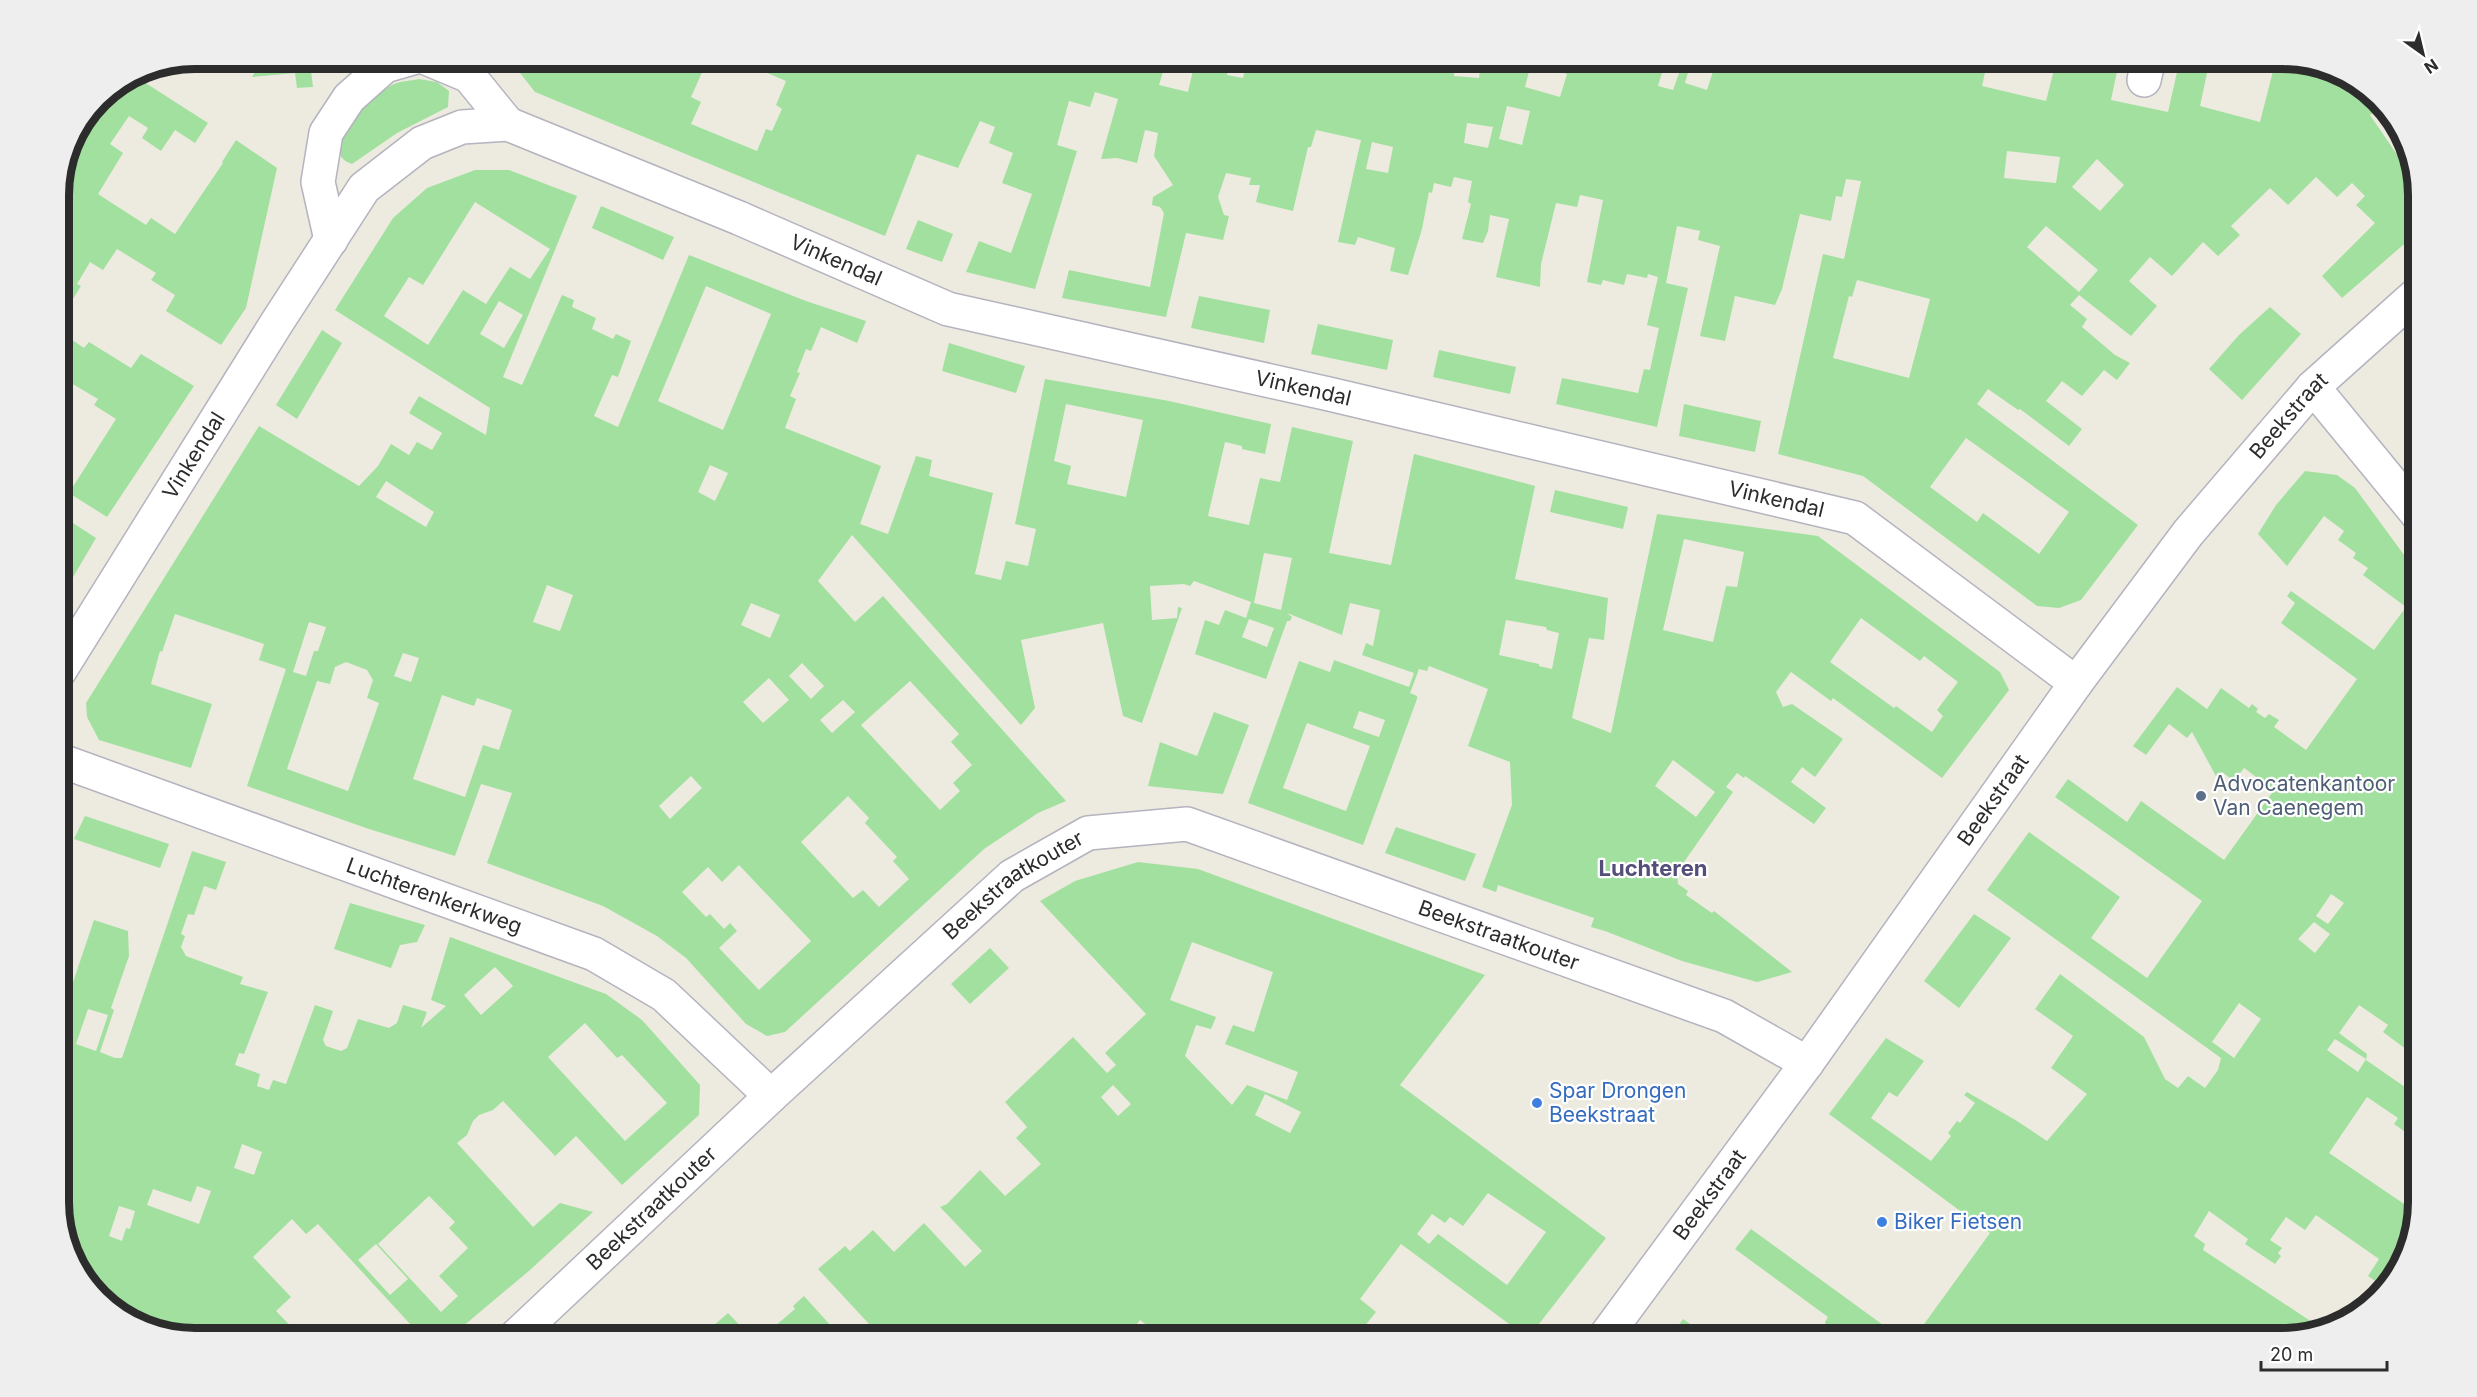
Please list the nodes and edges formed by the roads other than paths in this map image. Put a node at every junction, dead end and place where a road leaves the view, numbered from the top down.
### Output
1 (382, 69) edge
2 (452, 69) edge
3 (508, 124) junction
4 (331, 240) junction
5 (2408, 302) edge
6 (2313, 387) junction
7 (2408, 503) edge
8 (69, 656) edge
9 (2076, 683) junction
10 (69, 764) edge
11 (1806, 1064) junction
12 (771, 1096) junction
13 (525, 1328) edge
14 (1611, 1328) edge

1 - 4 street
2 - 3 street, Vinkendal
3 - 4 street, Vinkendal
3 - 9 street, Vinkendal
4 - 8 street, Vinkendal
5 - 6 street, Beekstraat
6 - 7 street
6 - 9 street, Beekstraat
9 - 11 street, Beekstraat
10 - 12 street, Luchterenkerkweg
11 - 12 street, Beekstraatkouter
11 - 14 street, Beekstraat
12 - 13 street, Beekstraatkouter

